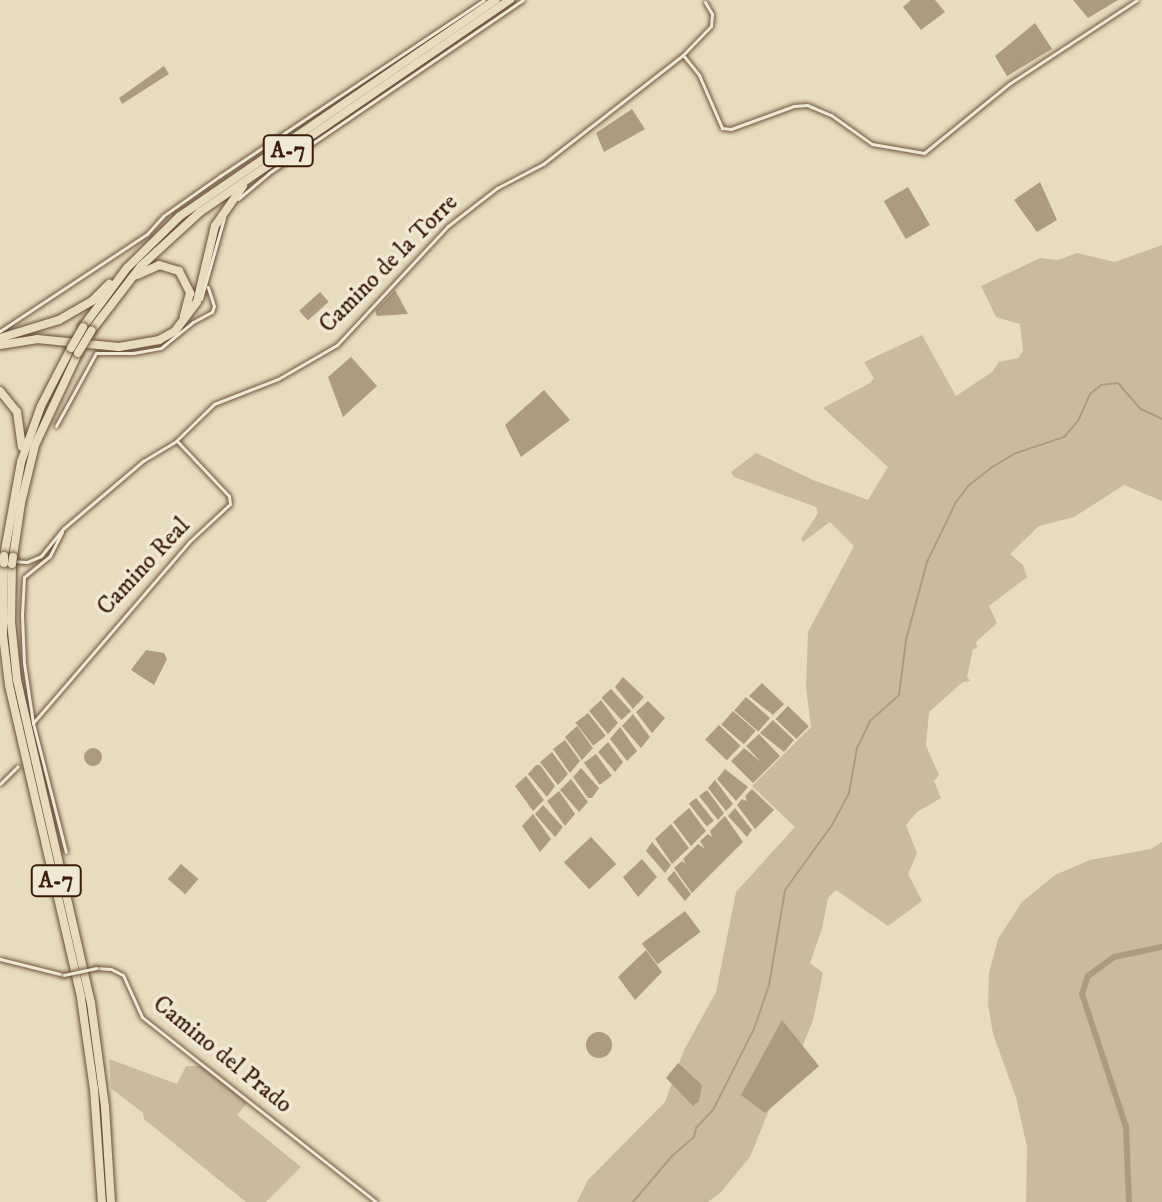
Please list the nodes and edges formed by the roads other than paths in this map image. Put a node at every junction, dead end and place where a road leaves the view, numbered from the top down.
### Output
1 (484, 0) edge
2 (496, 0) edge
3 (510, 0) edge
4 (523, 0) edge
5 (1137, 0) edge
6 (705, 2) edge
7 (683, 55) junction
8 (259, 170) junction
9 (127, 268) junction
10 (130, 279) junction
11 (205, 280) junction
12 (211, 299) junction
13 (198, 301) junction
14 (87, 329) junction
15 (0, 331) edge
16 (0, 342) edge
17 (74, 350) junction
18 (0, 391) edge
19 (56, 426) dead end
20 (176, 441) junction
21 (21, 462) junction
22 (64, 528) junction
23 (7, 560) edge
24 (33, 723) junction
25 (18, 766) dead end
26 (0, 784) edge
27 (66, 852) dead end
28 (0, 959) edge
29 (102, 1202) edge
30 (111, 1202) edge
31 (376, 1202) edge

1 - 15 street
2 - 9 highway, A-7
3 - 8 highway, A-7
4 - 11 street
5 - 7 street
6 - 7 street, Camino de la Torre
7 - 20 street, Camino de la Torre
8 - 10 highway, A-7
8 - 11 highway
9 - 14 highway, A-7
9 - 16 highway
10 - 14 highway, A-7
10 - 16 highway
11 - 12 street
11 - 12 street
11 - 13 highway
12 - 13 street
12 - 19 street
13 - 16 highway
14 - 17 highway, A-7, bridge
17 - 21 highway, A-7
17 - 23 highway, A-7
18 - 21 highway
20 - 22 street, Camino de la Torre
20 - 24 street, Camino Real
21 - 23 highway, A-7
22 - 23 street, Camino de la Torre
22 - 24 street
23 - 29 highway, A-7
23 - 30 highway, A-7
24 - 27 street
25 - 26 street
28 - 31 street, Camino del Prado, bridge

